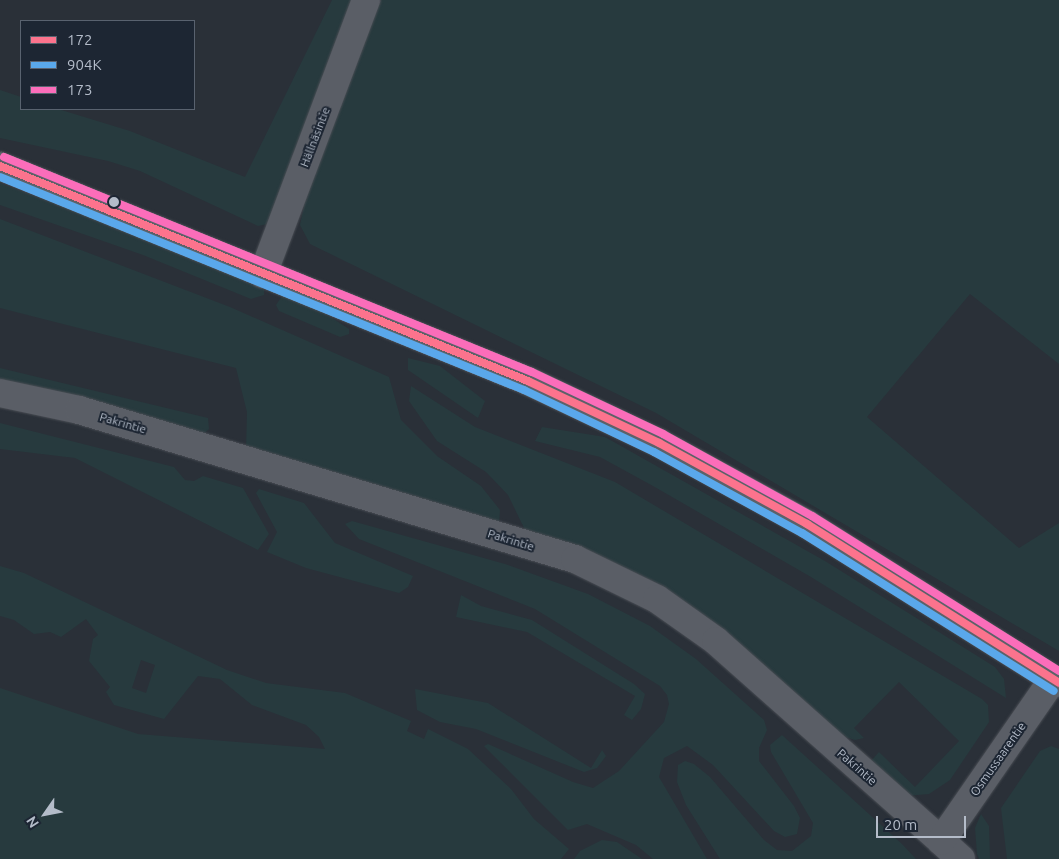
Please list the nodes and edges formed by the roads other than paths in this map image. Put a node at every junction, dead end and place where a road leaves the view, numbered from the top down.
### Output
1 (366, 0) edge
2 (0, 166) edge
3 (263, 274) junction
4 (0, 393) edge
5 (1056, 681) edge
6 (941, 841) junction
7 (961, 859) edge

1 - 3 street, Hällnäsintie
2 - 3 main road
3 - 5 main road
4 - 6 street, Pakrintie
5 - 6 street, Osmussaarentie
6 - 7 street

